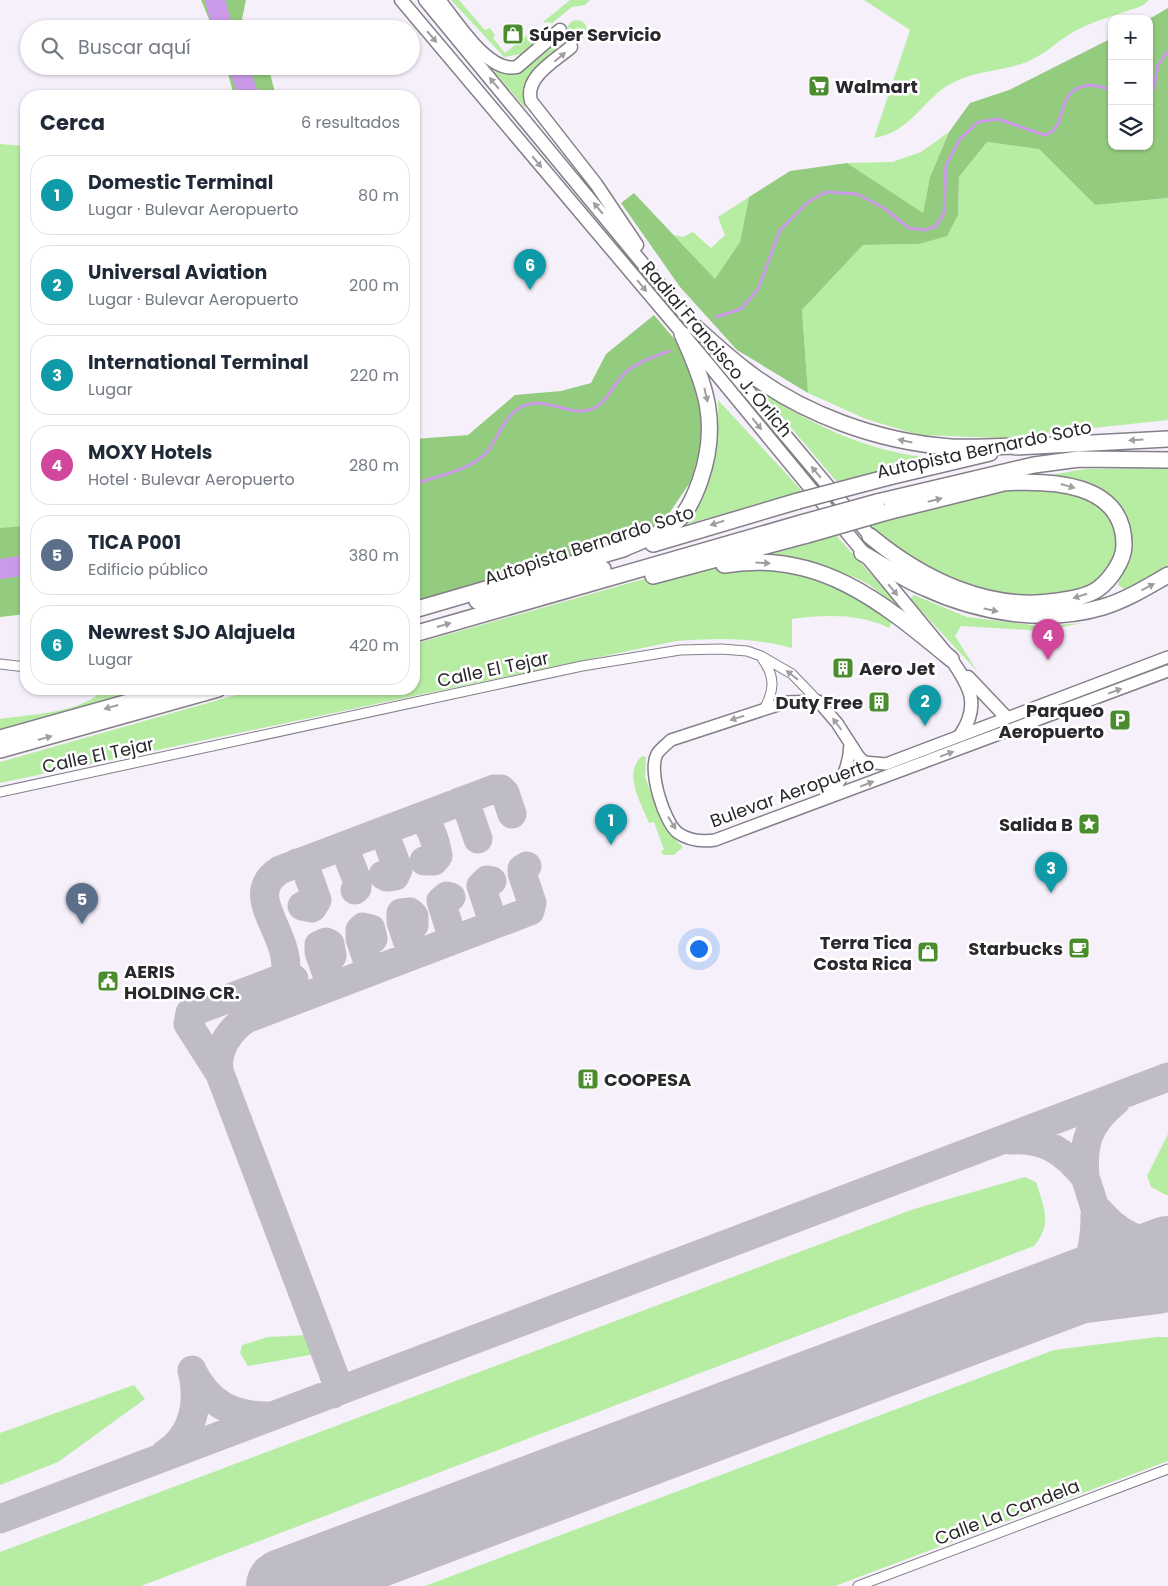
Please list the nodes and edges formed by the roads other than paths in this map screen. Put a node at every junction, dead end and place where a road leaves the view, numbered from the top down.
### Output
1 (401, 0) edge
2 (425, 0) edge
3 (439, 0) edge
4 (418, 20) edge
5 (420, 22) edge
6 (560, 30) dead end
7 (571, 47) dead end
8 (679, 307) junction
9 (689, 330) junction
10 (1168, 439) edge
11 (1104, 442) junction
12 (1023, 446) junction
13 (1108, 458) junction
14 (1168, 460) edge
15 (1002, 483) junction
16 (878, 502) junction
17 (801, 518) junction
18 (870, 536) joint
19 (862, 553) junction
20 (1168, 576) edge
21 (646, 578) junction
22 (420, 608) edge
23 (477, 609) junction
24 (420, 619) edge
25 (420, 632) edge
26 (761, 656) junction
27 (1168, 657) edge
28 (950, 659) junction
29 (0, 664) edge
30 (20, 666) edge
31 (1168, 671) edge
32 (154, 695) edge
33 (197, 695) edge
34 (818, 701) junction
35 (764, 709) junction
36 (1006, 718) junction
37 (961, 734) junction
38 (0, 738) edge
39 (850, 743) junction
40 (0, 750) edge
41 (0, 792) edge
42 (822, 800) junction
43 (1168, 1469) edge
44 (858, 1586) edge

1 -> 4 main road, Radial Francisco J. Orlich
8 -> 2 main road, Radial Francisco J. Orlich
3 - 6 main road
5 -> 9 main road, Radial Francisco J. Orlich
8 -> 7 main road
8 - 9 main road, Radial Francisco J. Orlich
12 -> 9 highway
18 -> 9 main road, Radial Francisco J. Orlich
9 -> 19 main road, Radial Francisco J. Orlich
9 -> 22 highway
10 -> 11 highway
11 - 12 highway, Autopista Bernardo Soto
11 - 16 highway, Autopista Bernardo Soto
12 - 17 highway, Autopista Bernardo Soto, bridge
13 - 14 highway
13 - 15 highway, Autopista Bernardo Soto
13 - 16 highway
16 -> 15 highway, Autopista Bernardo Soto
15 -> 18 highway
16 - 17 highway, Autopista Bernardo Soto
16 - 17 highway, Autopista Bernardo Soto, bridge
17 - 21 highway, Autopista Bernardo Soto
17 - 23 highway, Autopista Bernardo Soto
19 -> 20 highway
19 -> 28 main road, Radial Francisco J. Orlich
21 - 23 highway
21 -> 28 highway
23 - 24 highway, Autopista Bernardo Soto
25 -> 23 highway
34 -> 26 street, Calle El Tejar
26 - 35 street
26 - 41 street, Calle El Tejar
27 - 36 street, Bulevar Aeropuerto
28 - 36 main road
28 - 37 main road, Radial Francisco J. Orlich
29 - 30 street
42 -> 31 street, Bulevar Aeropuerto
32 -> 38 highway
40 -> 33 highway
34 - 35 street, Bulevar Aeropuerto
39 -> 34 street, Bulevar Aeropuerto
35 -> 42 street, Bulevar Aeropuerto
36 - 37 street, Bulevar Aeropuerto
37 - 39 street, Bulevar Aeropuerto
39 - 42 street
43 - 44 street, Calle La Candela

